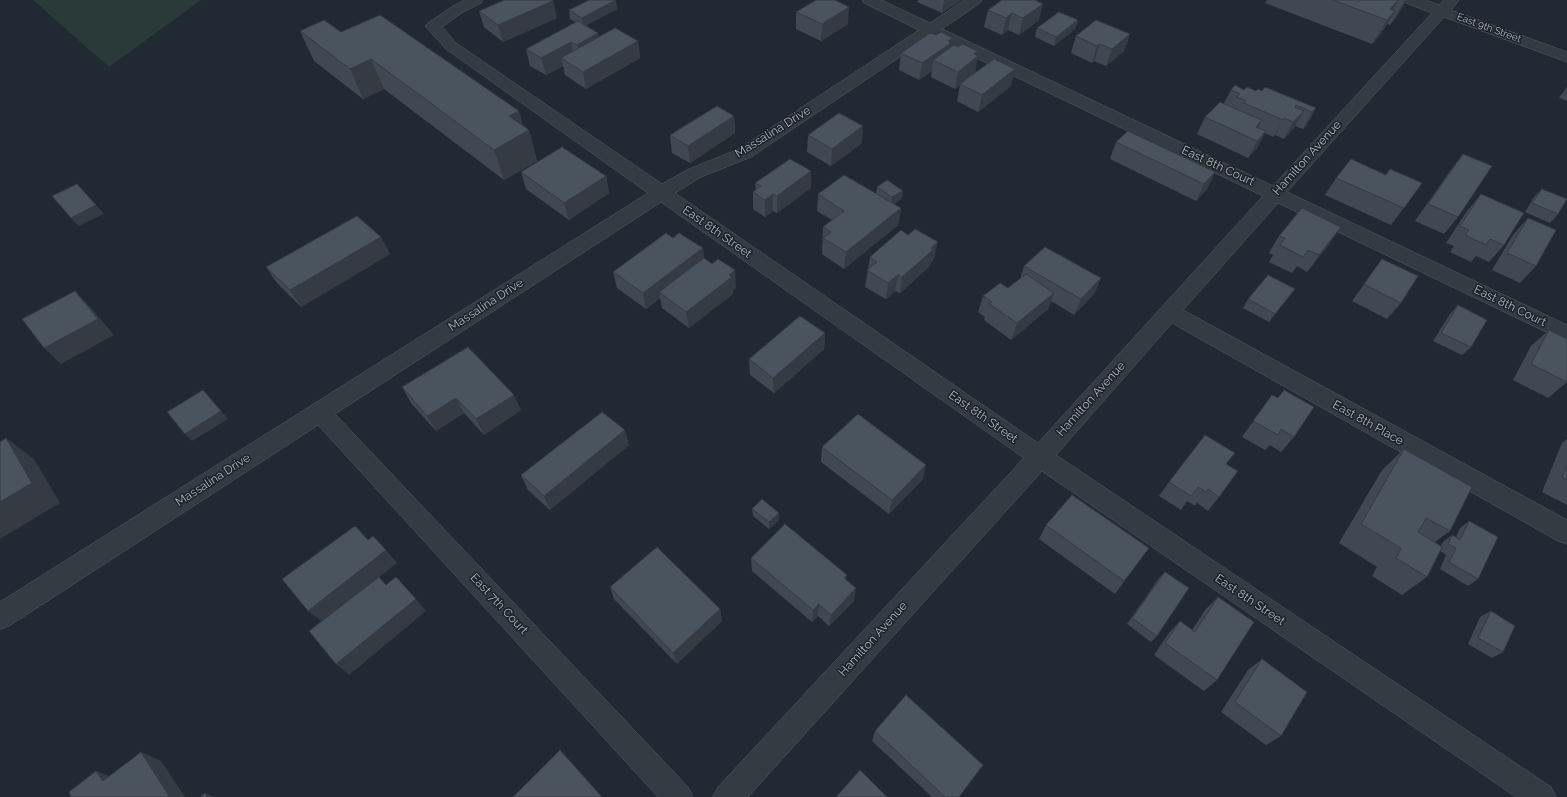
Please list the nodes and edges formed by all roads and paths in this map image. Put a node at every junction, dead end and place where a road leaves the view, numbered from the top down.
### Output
1 (476, 0) edge
2 (869, 0) edge
3 (975, 0) edge
4 (1410, 0) edge
5 (1447, 6) edge
6 (930, 29) junction
7 (1567, 57) edge
8 (661, 193) junction
9 (1275, 194) junction
10 (1169, 312) junction
11 (1567, 334) edge
12 (320, 411) junction
13 (1040, 457) junction
14 (1567, 533) edge
15 (0, 617) edge
16 (678, 797) edge
17 (728, 797) edge
18 (1541, 797) edge

1 - 8 street, East 8th Street
2 - 6 street, East 8th Court
3 - 6 street, Massalina Drive
4 - 5 street, East 9th Street
5 - 7 street, East 9th Street
5 - 9 street, Hamilton Avenue
6 - 8 street, Massalina Drive
6 - 9 street, East 8th Court
8 - 12 street, Massalina Drive
8 - 13 street, East 8th Street
9 - 10 street, Hamilton Avenue
9 - 11 street, East 8th Court
10 - 13 street, Hamilton Avenue
10 - 14 street, East 8th Place
12 - 15 street, Massalina Drive
12 - 16 street, East 7th Court
13 - 17 street, Hamilton Avenue
13 - 18 street, East 8th Street

